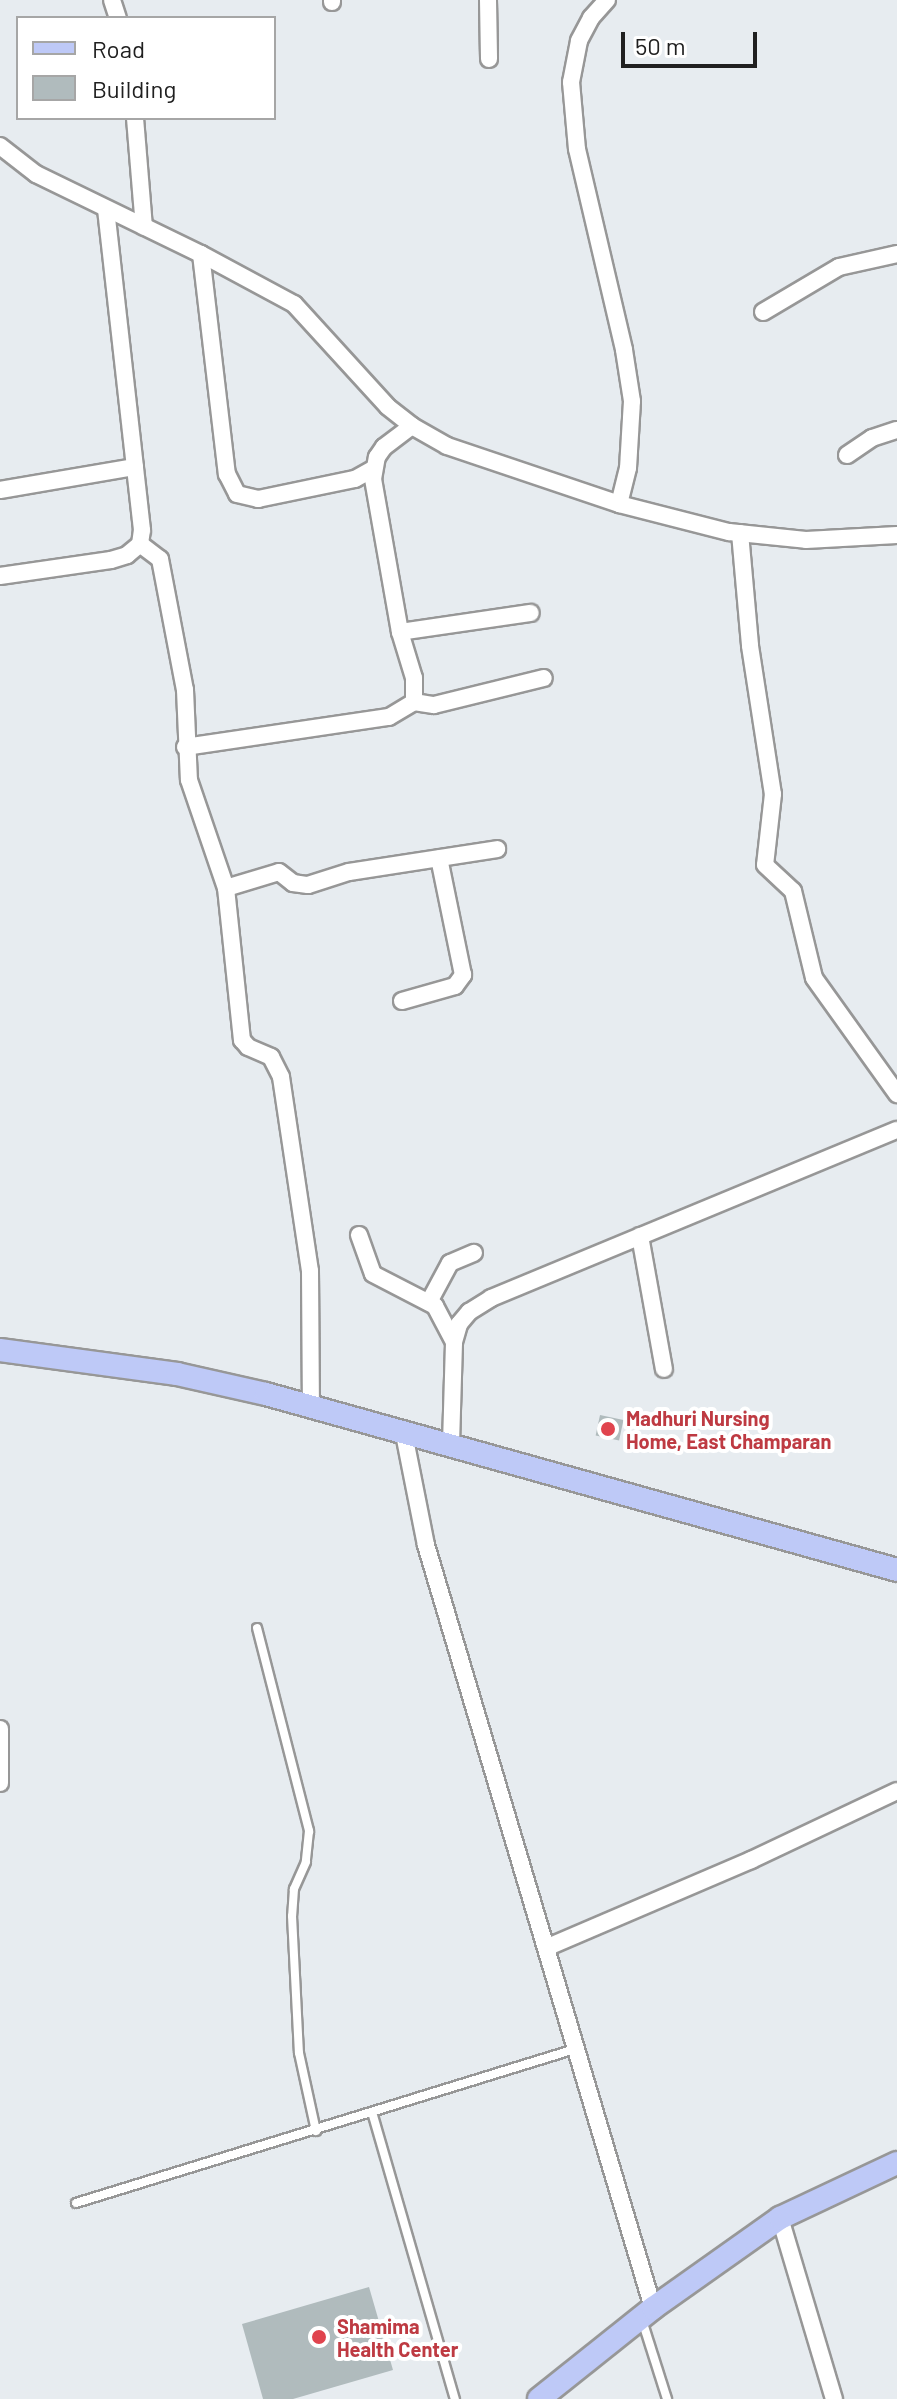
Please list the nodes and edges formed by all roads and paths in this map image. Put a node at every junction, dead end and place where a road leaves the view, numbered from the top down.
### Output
1 (488, 0) edge
2 (607, 0) edge
3 (489, 59) dead end
4 (135, 120) edge
5 (0, 146) edge
6 (106, 210) junction
7 (144, 227) junction
8 (201, 254) junction
9 (897, 254) edge
10 (763, 312) dead end
11 (412, 426) junction
12 (897, 430) edge
13 (847, 455) dead end
14 (135, 467) junction
15 (373, 469) junction
16 (0, 490) edge
17 (619, 504) junction
18 (740, 533) junction
19 (897, 535) edge
20 (140, 544) junction
21 (0, 576) edge
22 (531, 613) dead end
23 (400, 632) junction
24 (544, 678) dead end
25 (414, 702) junction
26 (185, 747) junction
27 (497, 849) dead end
28 (439, 858) junction
29 (226, 888) junction
30 (402, 1001) dead end
31 (897, 1094) edge
32 (897, 1130) edge
33 (359, 1235) dead end
34 (640, 1236) junction
35 (474, 1253) dead end
36 (429, 1302) junction
37 (454, 1342) junction
38 (0, 1350) edge
39 (664, 1369) dead end
40 (311, 1407) junction
41 (404, 1434) junction
42 (451, 1444) junction
43 (897, 1570) edge
44 (257, 1628) dead end
45 (0, 1729) edge
46 (0, 1783) edge
47 (897, 1791) edge
48 (548, 1947) junction
49 (576, 2049) junction
50 (372, 2112) junction
51 (316, 2131) junction
52 (897, 2163) edge
53 (76, 2203) dead end
54 (780, 2218) junction
55 (647, 2312) junction
56 (455, 2399) edge
57 (539, 2399) edge
58 (667, 2399) edge
59 (834, 2399) edge

1 - 3 street
2 - 17 street
4 - 7 street
5 - 6 street
6 - 7 street
6 - 14 street
7 - 8 street
8 - 11 street
8 - 15 street
9 - 10 street
11 - 15 street
11 - 17 street
12 - 13 street
14 - 16 street
14 - 20 street
15 - 23 street
17 - 18 street
18 - 19 street
18 - 31 street
20 - 21 street
20 - 26 street
22 - 23 street
23 - 25 street
24 - 25 street
25 - 26 street
26 - 29 street
27 - 28 street
28 - 29 street
28 - 30 street
29 - 40 street
32 - 34 street
33 - 36 street
34 - 37 street
34 - 39 street
35 - 36 street
36 - 37 street
37 - 42 street
38 - 40 street
40 - 41 street
41 - 42 street
41 - 48 street
42 - 43 street
44 - 51 lane
45 - 46 street
47 - 48 street
48 - 49 street
49 - 50 lane
49 - 55 street
50 - 51 lane
50 - 56 lane
51 - 53 lane
52 - 54 street
54 - 55 street
54 - 59 street
55 - 57 street
55 - 58 lane

